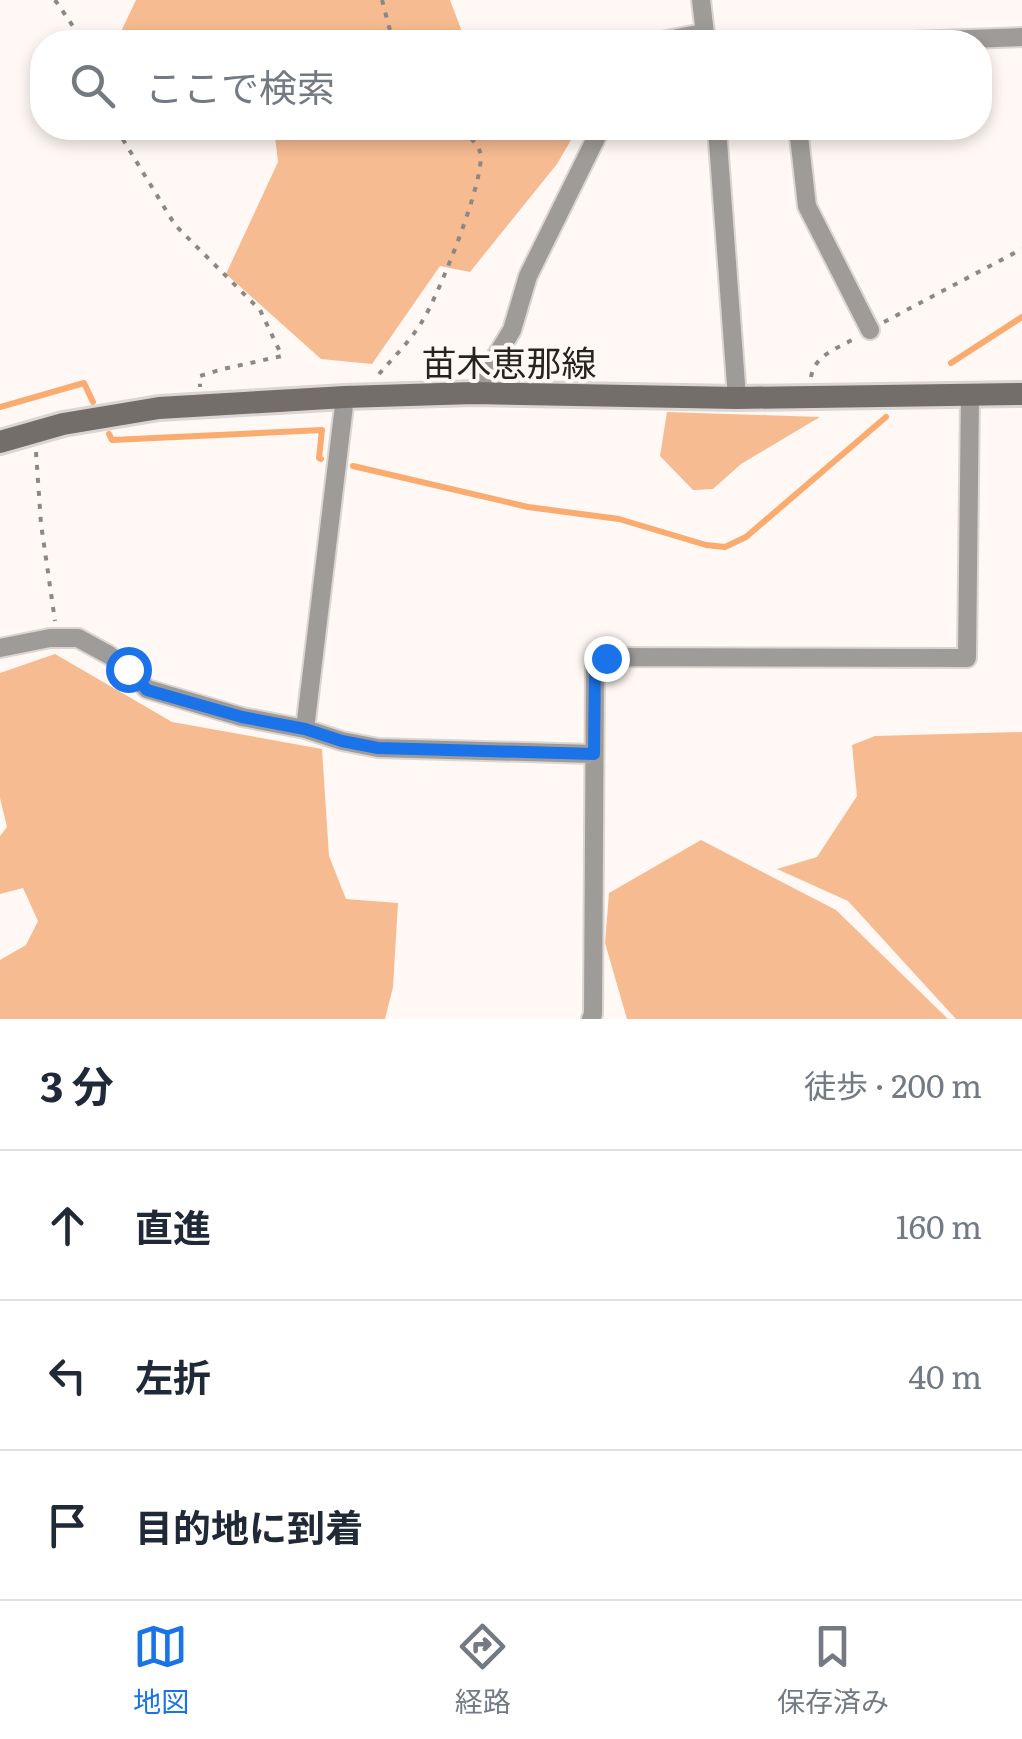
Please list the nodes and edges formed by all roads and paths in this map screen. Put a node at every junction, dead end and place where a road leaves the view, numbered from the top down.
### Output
1 (55, 0) edge
2 (382, 0) edge
3 (701, 0) edge
4 (77, 30) edge
5 (389, 30) edge
6 (704, 30) edge
7 (1022, 37) edge
8 (992, 38) edge
9 (123, 140) edge
10 (472, 140) edge
11 (595, 140) edge
12 (717, 140) edge
13 (799, 140) edge
14 (1022, 249) edge
15 (870, 330) junction
16 (474, 393) junction
17 (970, 394) junction
18 (1022, 394) edge
19 (378, 396) junction
20 (812, 396) junction
21 (345, 397) junction
22 (738, 398) junction
23 (200, 406) junction
24 (30, 433) junction
25 (0, 442) edge
26 (56, 638) junction
27 (0, 648) edge
28 (305, 729) junction
29 (594, 754) junction
30 (591, 1019) edge

1 - 4 path
2 - 5 path
3 - 6 street
7 - 8 street
9 - 23 path
10 - 19 path
11 - 16 street
12 - 22 street
13 - 15 street
14 - 15 path
15 - 20 path
16 - 19 main road, 苗木恵那線
16 - 22 main road, 苗木恵那線
17 - 18 main road, 苗木恵那線
17 - 20 main road, 苗木恵那線
17 - 29 street
19 - 21 main road, 苗木恵那線
20 - 22 main road, 苗木恵那線
21 - 23 main road, 苗木恵那線
21 - 28 street
23 - 24 main road, 苗木恵那線
24 - 25 main road, 苗木恵那線
24 - 26 path
26 - 27 street
26 - 28 street
28 - 29 street
29 - 30 street

